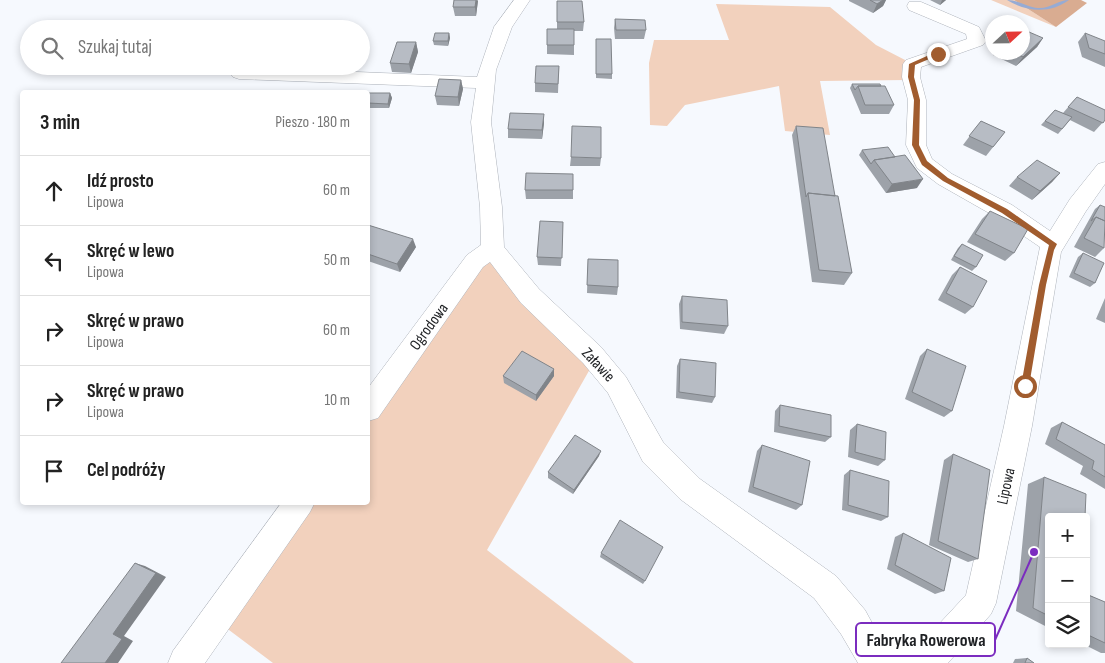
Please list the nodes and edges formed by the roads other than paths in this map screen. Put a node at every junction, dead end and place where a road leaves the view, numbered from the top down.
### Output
1 (522, 0) edge
2 (915, 6) dead end
3 (288, 75) edge
4 (486, 83) junction
5 (1105, 169) edge
6 (1054, 244) junction
7 (493, 249) junction
8 (370, 406) edge
9 (298, 505) edge
10 (876, 662) edge
11 (185, 663) edge

1 - 4 street
2 - 6 street
3 - 4 street
4 - 7 street
5 - 6 street, Lipowa
6 - 10 street, Lipowa
7 - 8 street, Ogrodowa
7 - 10 street, Załawie
9 - 11 street

